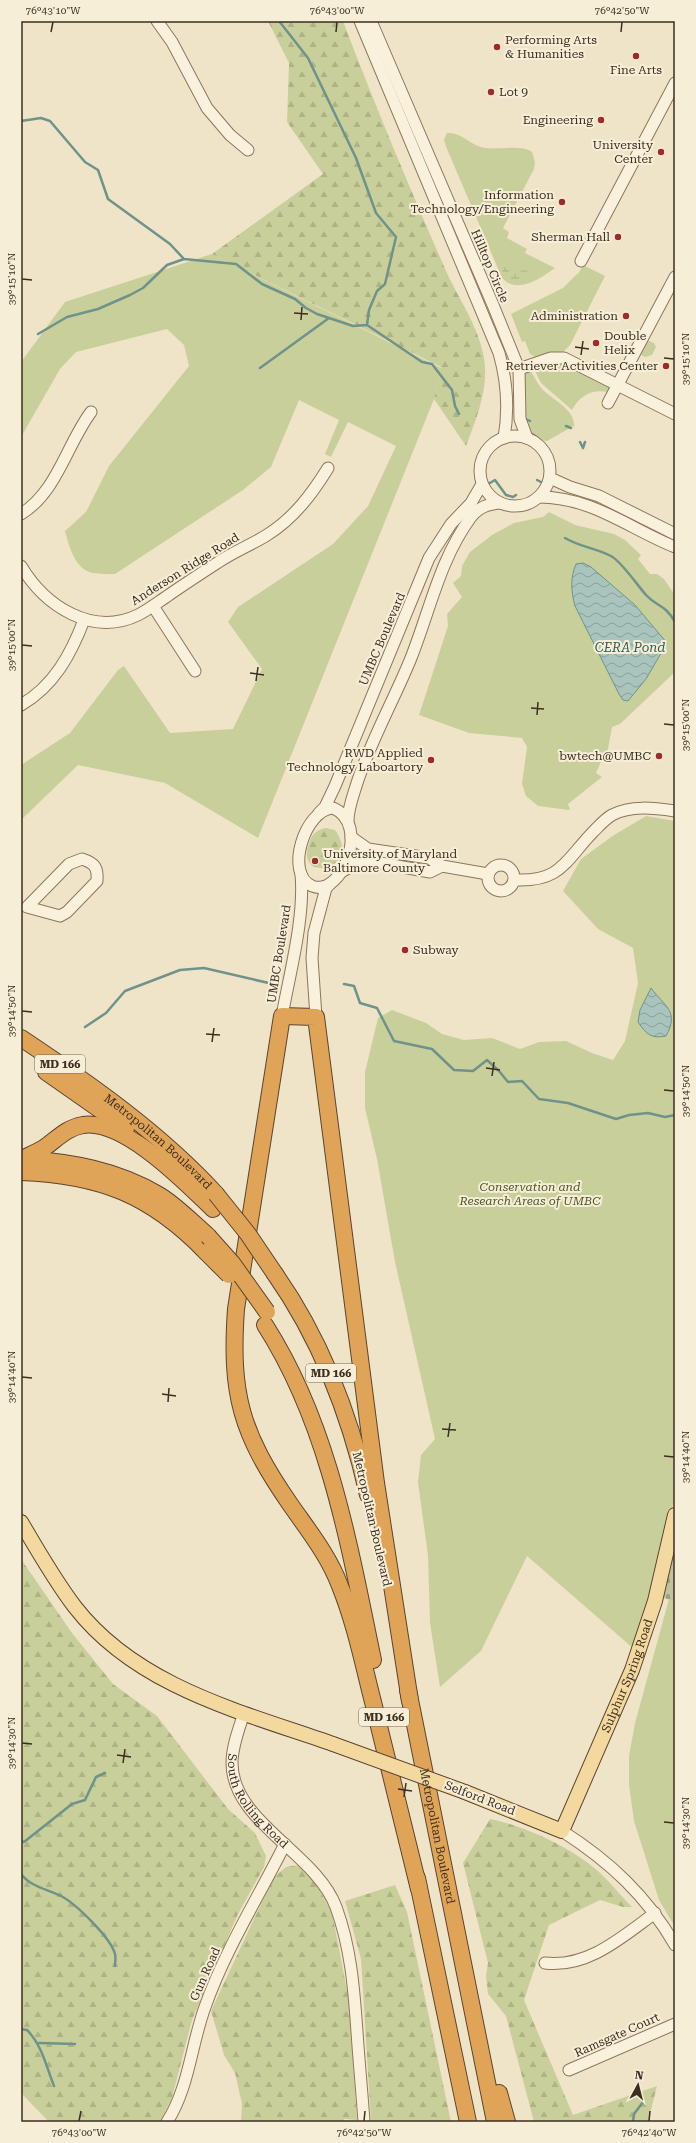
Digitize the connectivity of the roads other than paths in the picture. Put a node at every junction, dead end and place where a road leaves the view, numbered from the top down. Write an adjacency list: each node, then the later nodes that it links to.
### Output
1 (157, 21): 5 (street)
2 (360, 21): 13 (street, Hilltop Circle)
3 (371, 21): 8 (street, Hilltop Circle)
4 (675, 83): 6 (street)
5 (248, 150)
6 (581, 261)
7 (675, 277): 9 (street)
8 (519, 369): 9 (street); 14 (street, Hilltop Circle)
9 (619, 384): 10 (street); 12 (street)
10 (608, 403)
11 (91, 412): 20 (street)
12 (675, 414)
13 (504, 438): 14 (street); 17 (street)
14 (527, 438): 16 (street)
15 (328, 468): 24 (street, Anderson Ridge Road)
16 (550, 478): 18 (street); 21 (street)
17 (482, 484): 19 (street); 29 (street, UMBC Boulevard)
18 (539, 497): 19 (street); 22 (street)
19 (500, 503): 30 (street)
20 (21, 514)
21 (675, 534)
22 (675, 547)
23 (21, 566): 25 (street, Anderson Ridge Road)
24 (153, 606): 25 (street, Anderson Ridge Road); 26 (street)
25 (84, 620): 27 (street)
26 (195, 671)
27 (21, 705)
28 (675, 811): 36 (street)
29 (319, 813): 30 (street); 34 (street)
30 (348, 821): 31 (street)
31 (351, 837): 32 (street); 33 (street)
32 (442, 866): 33 (street); 35 (street)
33 (341, 872): 37 (street)
34 (301, 873): 37 (street); 39 (street, UMBC Boulevard)
35 (488, 874): 36 (street); 36 (street)
36 (515, 880)
37 (331, 883): 40 (street)
38 (24, 906): 38 (street)
39 (282, 1016): 40 (highway); 52 (highway)
40 (316, 1017): 48 (highway)
41 (21, 1038): 44 (highway, Metropolitan Boulevard / MD 166)
42 (46, 1072): 44 (highway)
43 (21, 1173): 45 (highway, MD 166, bridge)
44 (215, 1201): 45 (highway, bridge); 48 (highway, Metropolitan Boulevard / MD 166, bridge)
45 (266, 1318): 52 (highway, MD 166)
46 (675, 1515): 50 (main road, Sulphur Spring Road)
47 (21, 1522): 49 (main road)
48 (410, 1700): 53 (highway, Metropolitan Boulevard / MD 166)
49 (244, 1713): 50 (main road, Selford Road, bridge); 51 (street, South Rolling Road)
50 (562, 1831): 54 (street, Selford Road)
51 (285, 1844): 59 (street, Gun Road); 60 (street, South Rolling Road)
52 (420, 1889): 61 (highway, MD 166)
53 (451, 1910): 62 (highway, Metropolitan Boulevard / MD 166); 63 (highway)
54 (655, 1913): 55 (street, Selford Road); 56 (street)
55 (675, 1945)
56 (545, 1963)
57 (675, 2024): 58 (street, Ramsgate Court)
58 (568, 2070)
59 (167, 2122)
60 (364, 2122)
61 (468, 2122)
62 (495, 2122)
63 (507, 2122)

